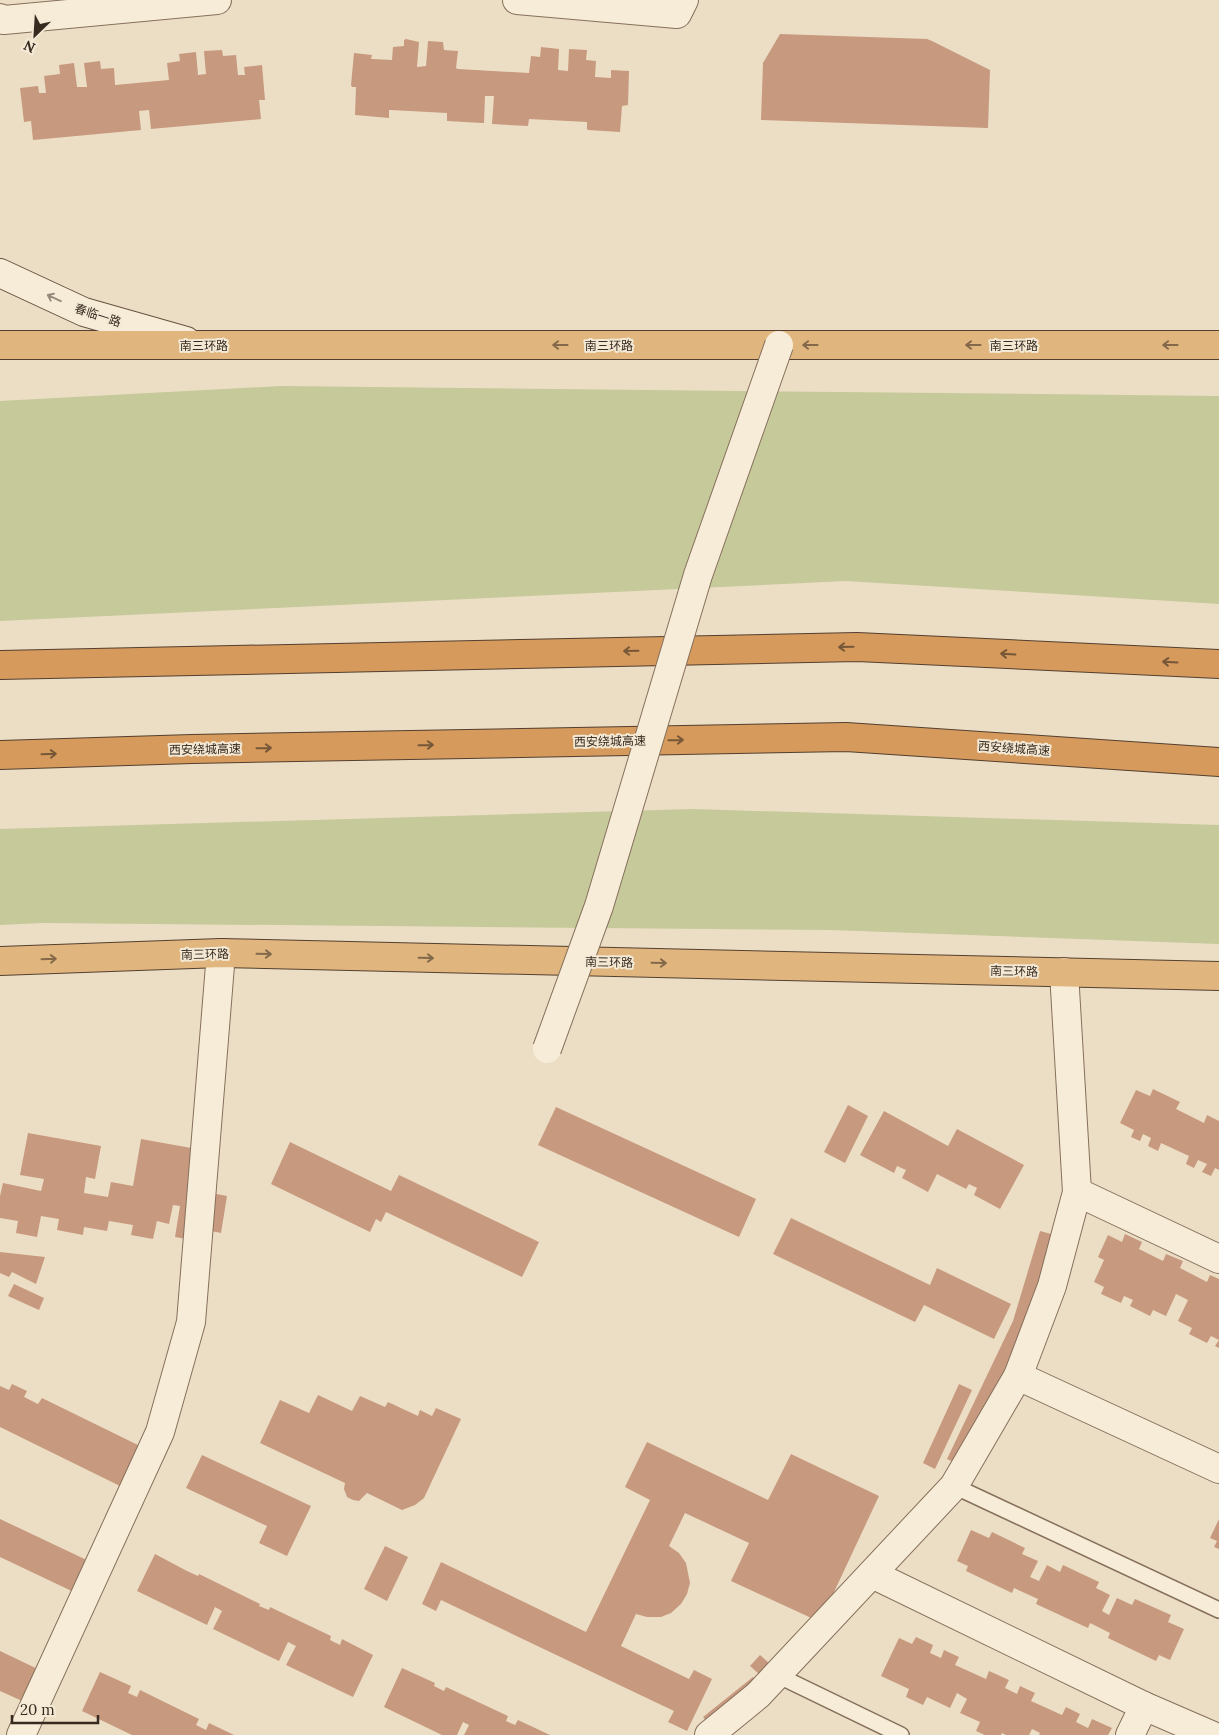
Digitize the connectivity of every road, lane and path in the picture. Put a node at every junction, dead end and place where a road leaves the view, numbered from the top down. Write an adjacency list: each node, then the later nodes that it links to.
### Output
1 (217, 0): 4 (street)
2 (517, 0): 3 (street)
3 (684, 0)
4 (6, 13)
5 (0, 273): 7 (street, 春临一路, one-way to 5)
6 (0, 345): 7 (highway, 南三环路)
7 (200, 345): 8 (highway, 南三环路, one-way to 7)
8 (778, 345): 9 (highway, 南三环路, one-way to 8); 18 (street, bridge)
9 (1219, 345)
10 (1219, 664): 11 (highway, one-way to 11)
11 (0, 665)
12 (0, 755): 13 (highway, 西安绕城高速, one-way to 13)
13 (1219, 762)
14 (221, 953): 15 (highway, 南三环路, one-way to 14); 16 (highway, 南三环路, one-way to 16); 28 (street)
15 (0, 961)
16 (1064, 972): 17 (highway, 南三环路); 19 (street)
17 (1219, 976)
18 (546, 1049)
19 (1076, 1192): 20 (street); 21 (street)
20 (1219, 1258)
21 (1018, 1376): 22 (street); 23 (street)
22 (1219, 1469)
23 (954, 1486): 24 (street); 25 (lane)
24 (872, 1574): 26 (street); 27 (street)
25 (1219, 1610)
26 (777, 1675): 29 (street); 30 (lane)
27 (1144, 1706): 31 (street); 32 (street)
28 (21, 1735)
29 (709, 1735)
30 (901, 1735)
31 (1130, 1735)
32 (1211, 1735)

